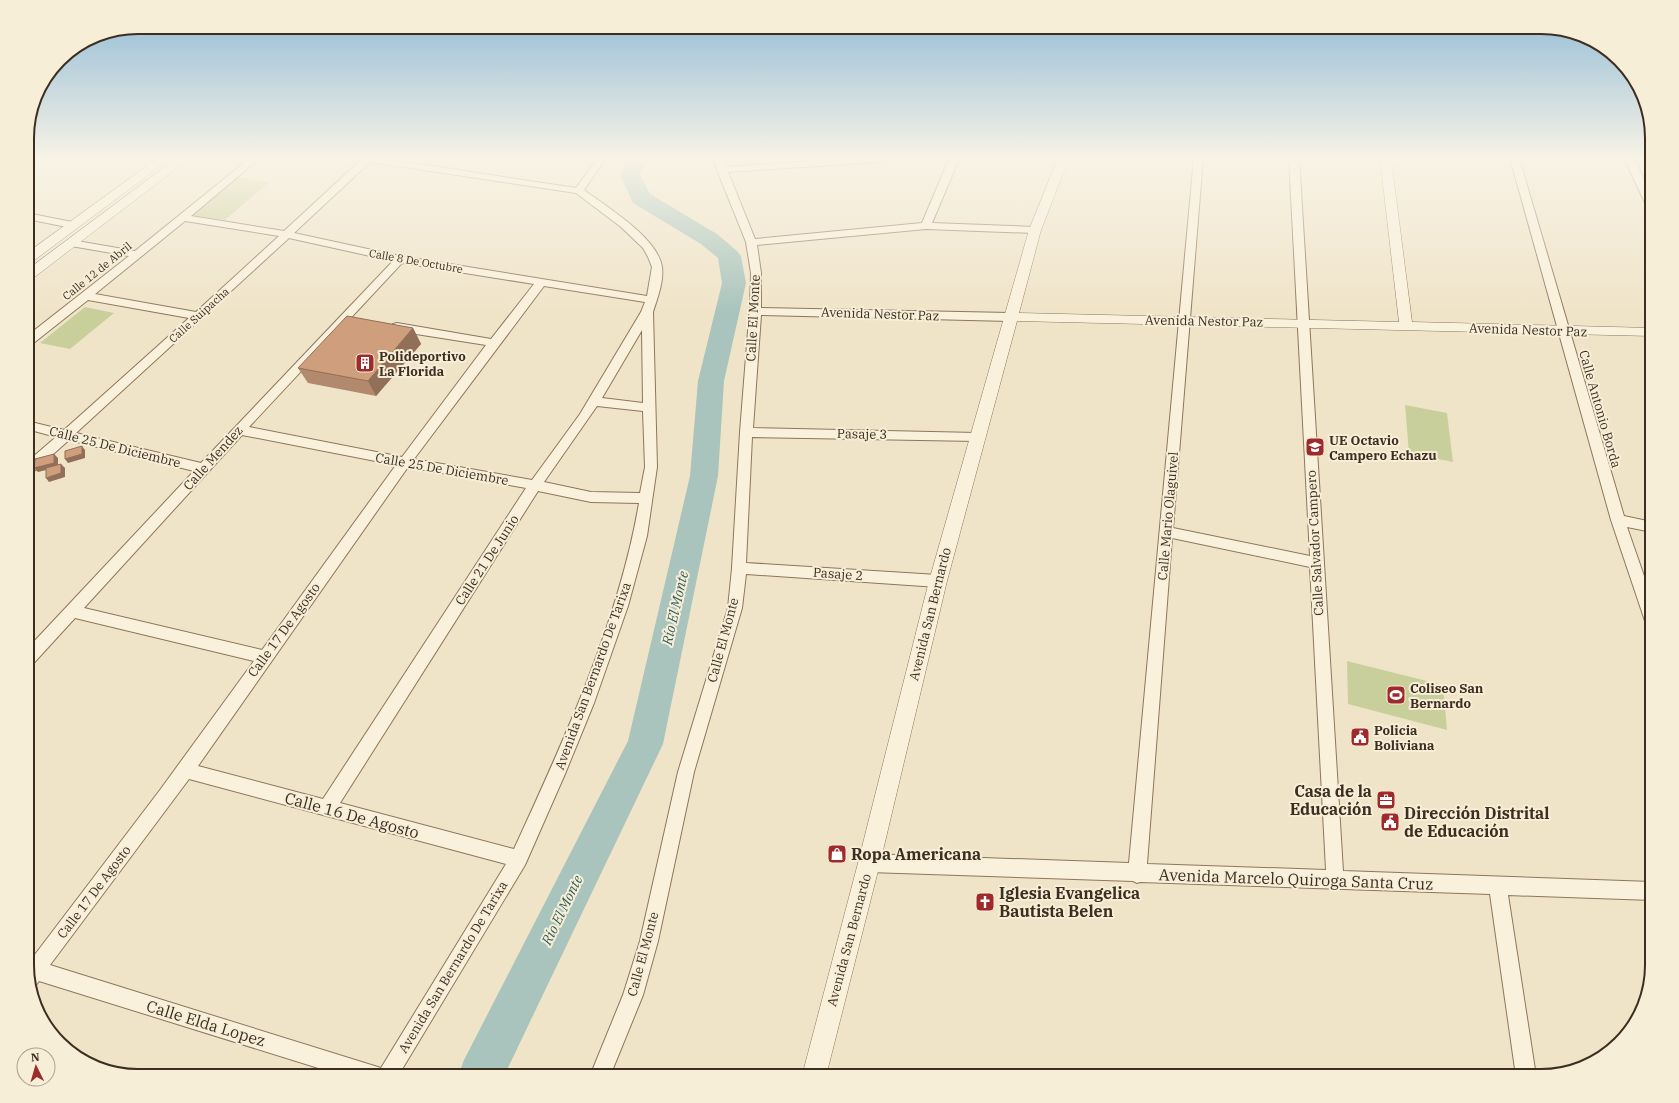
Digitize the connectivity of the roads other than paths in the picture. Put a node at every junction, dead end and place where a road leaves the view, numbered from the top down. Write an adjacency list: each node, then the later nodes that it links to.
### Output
1 (94, 209): 15 (street)
2 (116, 209): 20 (street)
3 (190, 209): 14 (street, Calle 12 de Abril)
4 (312, 209): 18 (street, Calle Suipacha)
5 (602, 209): 27 (street, Avenida San Bernardo De Tarixa)
6 (738, 209): 19 (street, Calle El Monte)
7 (933, 209): 16 (street)
8 (1043, 209): 17 (street, Avenida San Bernardo)
9 (1193, 209): 32 (street, Calle Mario Olaguivel)
10 (1297, 209): 34 (street, Calle Salvador Campero)
11 (1392, 209): 36 (street)
12 (1528, 209): 37 (street, Calle Antonio Borda)
13 (34, 217): 15 (street)
14 (181, 217): 18 (street, Calle 8 De Octubre); 22 (street, Calle 12 de Abril)
15 (72, 225): 21 (street)
16 (926, 226): 17 (street); 19 (street)
17 (1035, 230): 31 (street, Avenida San Bernardo)
18 (286, 234): 23 (street, Calle 8 De Octubre); 29 (street, Calle Suipacha)
19 (751, 242): 28 (street, Calle El Monte)
20 (71, 243): 22 (street); 24 (street)
21 (34, 254)
22 (136, 254): 26 (street, Calle 12 de Abril)
23 (400, 259): 25 (street, Calle 8 De Octubre); 30 (street, Calle Mendez)
24 (34, 271)
25 (541, 282): 27 (street, Calle 8 De Octubre); 40 (street, Calle 17 De Agosto)
26 (86, 296): 29 (street); 39 (street, Calle 12 de Abril)
27 (650, 306): 41 (street, Calle 21 De Junio); 42 (street, Avenida San Bernardo De Tarixa)
28 (756, 310): 31 (street, Avenida Nestor Paz); 45 (street, Calle El Monte)
29 (198, 316): 46 (street, Calle Suipacha)
30 (343, 318): 33 (street); 44 (street, Calle Mendez)
31 (1010, 318): 32 (street, Avenida Nestor Paz); 47 (street, Avenida San Bernardo)
32 (1183, 320): 34 (street, Avenida Nestor Paz); 55 (street, Calle Mario Olaguivel)
33 (359, 321)
34 (1303, 324): 36 (street, Avenida Nestor Paz); 56 (street, Calle Salvador Campero)
35 (382, 325): 40 (street)
36 (1406, 326): 37 (street, Avenida Nestor Paz)
37 (1563, 332): 38 (street, Avenida Nestor Paz); 53 (street, Calle Antonio Borda)
38 (1645, 332)
39 (34, 337)
40 (492, 343): 48 (street, Calle 17 De Agosto)
41 (593, 401): 42 (street); 51 (street, Calle 21 De Junio)
42 (650, 408): 52 (street, Avenida San Bernardo De Tarixa)
43 (34, 427): 46 (street, Calle 25 De Diciembre)
44 (239, 430): 48 (street, Calle 25 De Diciembre); 50 (street, Calle Mendez)
45 (746, 432): 47 (street, Pasaje 3); 57 (street, Calle El Monte)
46 (65, 434): 49 (street, Calle Suipacha); 50 (street, Calle 25 De Diciembre)
47 (977, 436): 58 (street, Avenida San Bernardo)
48 (406, 462): 51 (street, Calle 25 De Diciembre); 62 (street, Calle 17 De Agosto)
49 (34, 463)
50 (203, 468): 60 (street, Calle Mendez)
51 (535, 485): 52 (street, Calle 25 De Diciembre); 64 (street, Calle 21 De Junio)
52 (647, 498): 65 (street, Avenida San Bernardo De Tarixa)
53 (1618, 520): 54 (street); 59 (street, Calle Antonio Borda)
54 (1645, 526)
55 (1167, 532): 56 (street); 67 (street, Calle Mario Olaguivel)
56 (1316, 563): 68 (street, Calle Salvador Campero)
57 (739, 568): 58 (street, Pasaje 2); 75 (street, Calle El Monte)
58 (938, 581): 66 (street, Avenida San Bernardo)
59 (1645, 599)
60 (73, 610): 61 (street, Calle Mendez); 62 (street)
61 (34, 652)
62 (264, 657): 63 (street, Calle 17 De Agosto)
63 (185, 770): 64 (street, Calle 16 De Agosto); 71 (street, Calle 17 De Agosto)
64 (327, 808): 65 (street, Calle 16 De Agosto)
65 (519, 859): 74 (street, Avenida San Bernardo De Tarixa)
66 (869, 863): 67 (street, Avenida Marcelo Quiroga Santa Cruz); 76 (street, Avenida San Bernardo)
67 (1137, 874): 68 (street, Avenida Marcelo Quiroga Santa Cruz)
68 (1335, 880): 69 (street, Avenida Marcelo Quiroga Santa Cruz)
69 (1498, 886): 70 (street, Avenida Marcelo Quiroga Santa Cruz); 77 (street)
70 (1645, 891)
71 (34, 971)
72 (34, 975): 73 (street, Calle Elda Lopez)
73 (352, 1069)
74 (391, 1069)
75 (603, 1069)
76 (816, 1069)
77 (1525, 1069)

